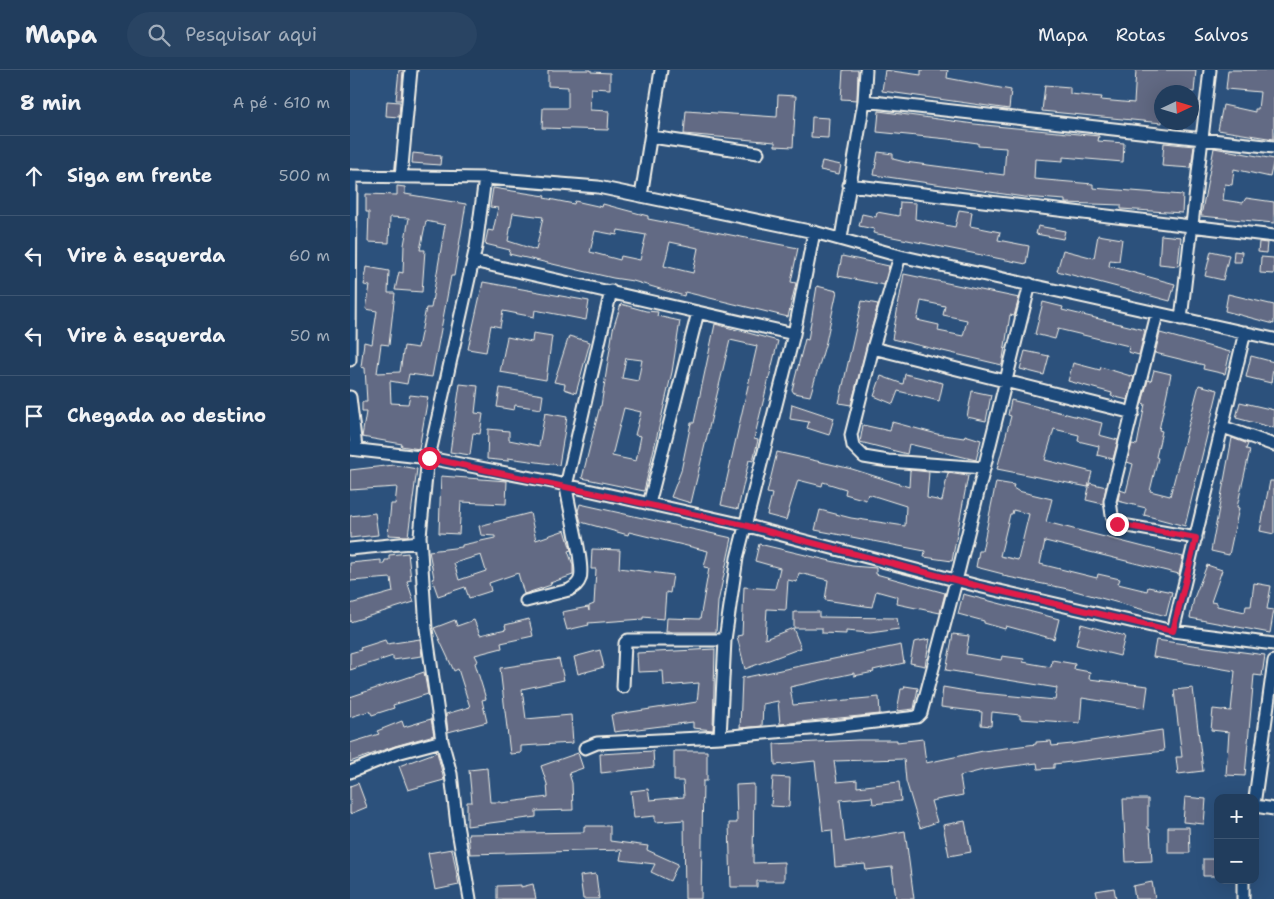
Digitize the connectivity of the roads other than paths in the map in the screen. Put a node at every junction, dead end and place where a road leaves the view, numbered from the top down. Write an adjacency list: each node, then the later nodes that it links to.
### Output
1 (411, 70): 11 (street)
2 (661, 70): 6 (street)
3 (866, 70): 5 (street)
4 (1210, 70): 7 (street)
5 (864, 101): 7 (street); 13 (street)
6 (652, 137): 9 (street); 14 (street)
7 (1201, 139): 8 (street); 15 (street)
8 (1274, 147)
9 (758, 153)
10 (350, 176): 11 (street); 30 (street)
11 (401, 177): 12 (street)
12 (485, 178): 14 (street); 20 (street)
13 (850, 186): 15 (street); 18 (street)
14 (641, 196): 16 (street)
15 (1191, 225): 17 (street); 25 (street)
16 (814, 232): 18 (street); 27 (street)
17 (1274, 236)
18 (841, 238): 19 (street)
19 (900, 256): 21 (street); 29 (street)
20 (473, 261): 22 (street); 37 (street)
21 (1030, 284): 24 (street); 31 (street)
22 (611, 292): 23 (street); 39 (street)
23 (698, 312): 27 (street); 40 (street)
24 (1157, 314): 25 (street); 33 (street)
25 (1181, 319): 26 (street)
26 (1245, 332): 28 (street); 34 (street)
27 (794, 334): 41 (street)
28 (1274, 339)
29 (873, 348): 31 (street); 38 (street)
30 (350, 360)
31 (1005, 382): 33 (street); 38 (street)
32 (350, 397): 36 (street)
33 (1133, 413): 42 (street)
34 (1223, 427): 35 (street); 42 (street)
35 (1274, 445)
36 (353, 449): 37 (street)
37 (429, 458): 39 (street); 43 (street)
38 (984, 468): 45 (street)
39 (566, 486): 40 (street); 46 (street)
40 (650, 504): 41 (street)
41 (744, 525): 45 (street); 48 (street)
42 (1196, 538): 47 (street)
43 (420, 542): 44 (street); 53 (street)
44 (350, 549)
45 (956, 581): 47 (street); 52 (street)
46 (526, 601)
47 (1173, 631): 49 (street)
48 (725, 640): 51 (street); 52 (street)
49 (1274, 644)
50 (1274, 661): 56 (street)
51 (623, 687)
52 (720, 737): 54 (street)
53 (442, 741): 55 (street); 60 (street)
54 (585, 748)
55 (350, 772)
56 (1256, 794)
57 (1259, 807): 58 (street)
58 (1274, 809)
59 (1243, 884): 61 (street)
60 (470, 899)
61 (1243, 899)

